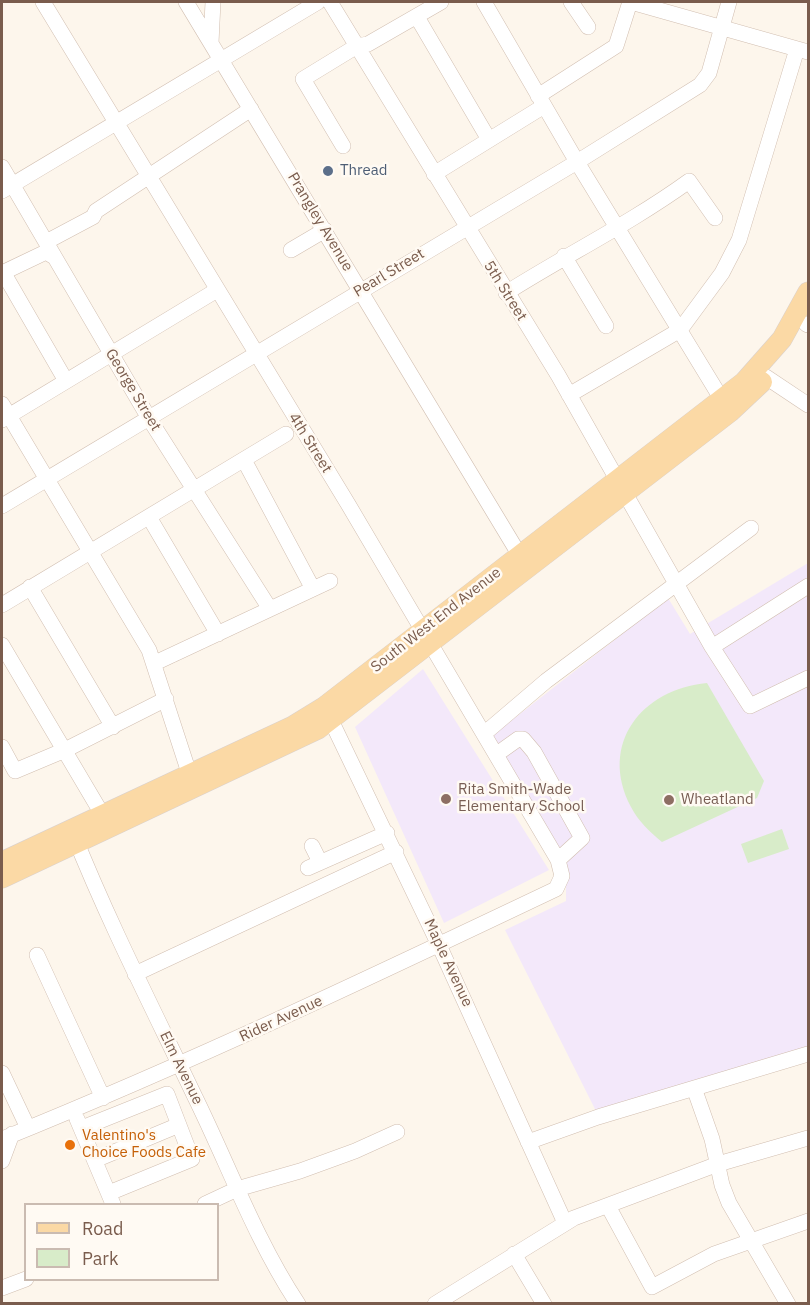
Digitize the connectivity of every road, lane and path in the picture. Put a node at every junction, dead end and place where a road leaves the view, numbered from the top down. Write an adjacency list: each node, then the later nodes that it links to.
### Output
1 (43, 2): 20 (street, 4th Street)
2 (186, 2): 14 (street, Prangley Avenue)
3 (213, 2): 14 (street)
4 (318, 2): 17 (street)
5 (330, 2): 15 (street, 5th Street)
6 (441, 2): 11 (street)
7 (484, 2): 18 (street)
8 (571, 2): 13 (street)
9 (630, 2): 12 (street); 18 (street)
10 (729, 2): 12 (street, Pearl Street)
11 (417, 17): 15 (street); 21 (street)
12 (722, 26): 16 (street); 23 (street, Pearl Street)
13 (588, 27)
14 (211, 45): 17 (street, Prangley Avenue)
15 (357, 46): 22 (street); 25 (street, 5th Street)
16 (803, 51): 43 (street)
17 (220, 61): 19 (street, Prangley Avenue); 20 (street)
18 (541, 101): 21 (street); 23 (street)
19 (251, 109): 26 (street); 31 (street, Prangley Avenue)
20 (116, 122): 26 (street, 4th Street); 27 (street)
21 (488, 138): 25 (street)
22 (343, 146)
23 (577, 162): 29 (street); 30 (street, Pearl Street)
24 (2, 167): 27 (street, George Street)
25 (434, 174): 30 (street, 5th Street)
26 (150, 177): 32 (street); 37 (street, 4th Street)
27 (7, 188): 32 (street, George Street)
28 (715, 218): 29 (street)
29 (617, 226): 34 (street); 43 (street)
30 (465, 227): 38 (street, Pearl Street); 40 (street, 5th Street)
31 (325, 230): 33 (street); 38 (street, Prangley Avenue)
32 (46, 242): 35 (street, George Street)
33 (291, 250)
34 (564, 256): 40 (street); 42 (street)
35 (54, 257): 36 (street); 45 (street, George Street)
36 (2, 272): 47 (street)
37 (217, 290): 44 (street, 4th Street); 45 (street)
38 (361, 290): 44 (street, Pearl Street); 62 (street, Prangley Avenue)
39 (808, 292): 49 (main road, South West End Avenue)
40 (506, 293): 48 (street, 5th Street)
41 (808, 323): 46 (main road, South West End Avenue)
42 (606, 326)
43 (680, 330): 48 (street); 49 (street)
44 (255, 353): 52 (street, Pearl Street); 71 (street, 4th Street)
45 (110, 354): 47 (street); 52 (street, George Street)
46 (766, 377): 49 (main road, South West End Avenue); 50 (street)
47 (66, 381): 51 (street)
48 (569, 395): 56 (street, 5th Street)
49 (726, 405): 56 (main road, South West End Avenue)
50 (808, 405)
51 (4, 413): 55 (street)
52 (150, 420): 55 (street, Pearl Street); 57 (street, George Street)
53 (286, 434): 54 (street)
54 (244, 460): 57 (street); 67 (street)
55 (46, 479): 58 (street, Pearl Street); 61 (street)
56 (621, 485): 62 (main road, South West End Avenue); 64 (street, 5th Street)
57 (196, 489): 59 (street); 69 (street, George Street)
58 (2, 507)
59 (149, 517): 61 (street); 70 (street)
60 (751, 528): 64 (street)
61 (90, 552): 66 (street); 74 (street)
62 (524, 561): 71 (main road, South West End Avenue)
63 (330, 581): 67 (street)
64 (676, 583): 73 (street, 5th Street); 79 (street)
65 (808, 586): 73 (street)
66 (30, 587): 68 (street); 78 (street)
67 (313, 589): 69 (street)
68 (2, 605)
69 (270, 609): 70 (street)
70 (218, 634): 74 (street)
71 (426, 637): 77 (main road, South West End Avenue); 79 (street, 4th Street)
72 (2, 645): 81 (street)
73 (712, 647): 75 (street, 5th Street)
74 (155, 663): 76 (street)
75 (808, 678)
76 (166, 699): 78 (street); 83 (street)
77 (328, 713): 83 (main road, South West End Avenue); 85 (street, Maple Avenue)
78 (112, 727): 81 (street)
79 (485, 733): 82 (street, 4th Street)
80 (2, 747): 81 (street)
81 (65, 750): 84 (street)
82 (497, 754): 89 (street, 4th Street); 89 (street)
83 (192, 781): 84 (main road, South West End Avenue); 86 (main road, South West End Avenue)
84 (102, 814): 86 (main road, South West End Avenue)
85 (387, 833): 87 (street); 88 (street, Maple Avenue)
86 (74, 836): 90 (main road, South West End Avenue); 91 (main road, South West End Avenue); 94 (street, Elm Avenue)
87 (312, 846)
88 (396, 852): 92 (street, Maple Avenue); 94 (street)
89 (558, 860): 92 (street, Rider Avenue)
90 (2, 862)
91 (2, 878)
92 (439, 945): 96 (street, Rider Avenue); 107 (street, Maple Avenue)
93 (37, 955): 99 (street)
94 (135, 974): 96 (street, Elm Avenue)
95 (808, 1054): 98 (street)
96 (179, 1065): 99 (street, Rider Avenue); 111 (street, Elm Avenue)
97 (2, 1074): 102 (street)
98 (694, 1088): 107 (street); 110 (street)
99 (103, 1098): 100 (street, Rider Avenue)
100 (74, 1110): 102 (street, Rider Avenue); 103 (street)
101 (179, 1125): 103 (street); 108 (street); 112 (street)
102 (28, 1128): 105 (street, Rider Avenue)
103 (81, 1128): 108 (street)
104 (397, 1132): 111 (street)
105 (7, 1136): 109 (street)
106 (808, 1138): 110 (street)
107 (528, 1142): 116 (street, Maple Avenue)
108 (95, 1160): 112 (street)
109 (2, 1161)
110 (718, 1164): 114 (street); 117 (street)
111 (237, 1189): 113 (street); 121 (street, Elm Avenue)
112 (111, 1199)
113 (207, 1203)
114 (608, 1206): 116 (street); 117 (street)
115 (808, 1221): 117 (street)
116 (565, 1223): 118 (street)
117 (753, 1241): 124 (street)
118 (514, 1254): 122 (street); 123 (street)
119 (24, 1280): 120 (street)
120 (2, 1288)
121 (298, 1304)
122 (435, 1304)
123 (544, 1304)
124 (788, 1304)

